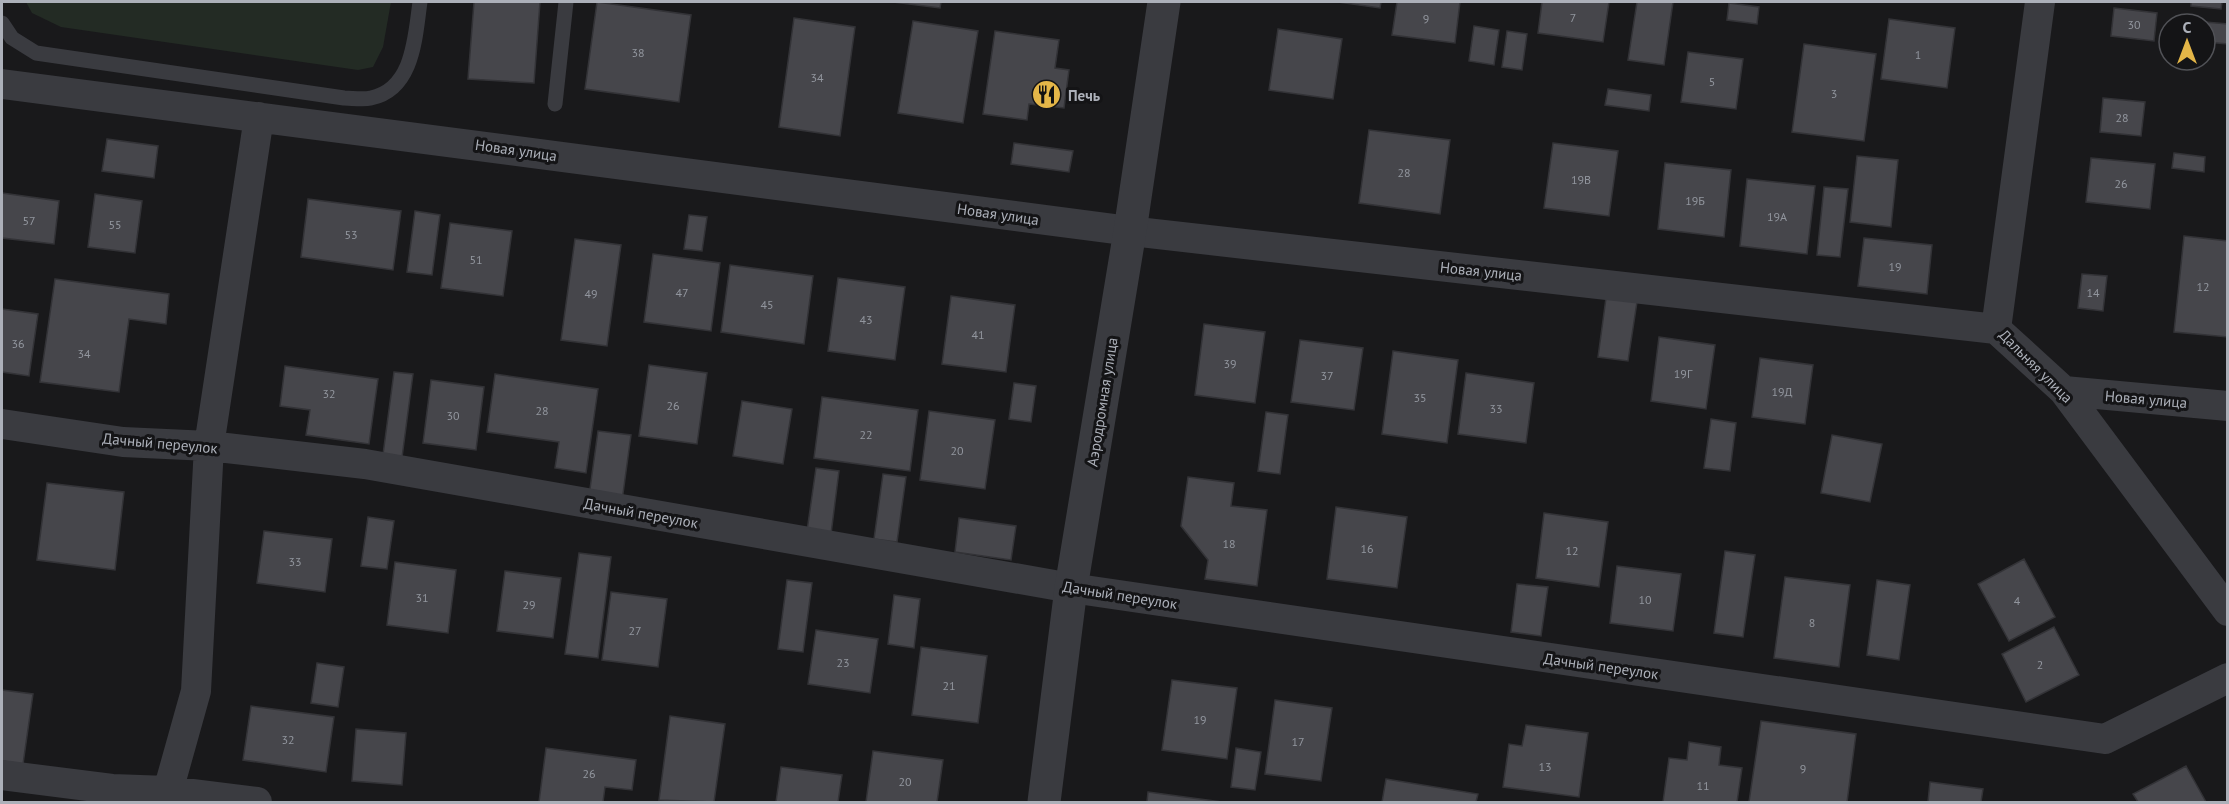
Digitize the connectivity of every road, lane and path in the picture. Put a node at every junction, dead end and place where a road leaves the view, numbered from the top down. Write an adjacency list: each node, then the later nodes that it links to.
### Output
1 (420, 2): 5 (lane)
2 (566, 2): 7 (lane)
3 (1164, 2): 9 (street, Аэродромная улица)
4 (2040, 2): 10 (street, Дальняя улица)
5 (2, 23)
6 (2, 84): 8 (street, Новая улица)
7 (555, 104)
8 (259, 117): 9 (street, Новая улица); 14 (street)
9 (1130, 231): 10 (street, Новая улица); 15 (street, Аэродромная улица)
10 (1996, 329): 11 (street, Дальняя улица)
11 (2064, 391): 12 (street, Новая улица); 16 (street, Дальняя улица)
12 (2228, 406)
13 (2, 423): 14 (street, Дачный переулок)
14 (209, 446): 15 (street, Дачный переулок); 19 (street)
15 (1071, 588): 17 (street, Дачный переулок); 21 (street, Аэродромная улица)
16 (2228, 611)
17 (2228, 678)
18 (2, 775): 19 (street)
19 (168, 791): 20 (street)
20 (257, 802)
21 (1044, 802)

